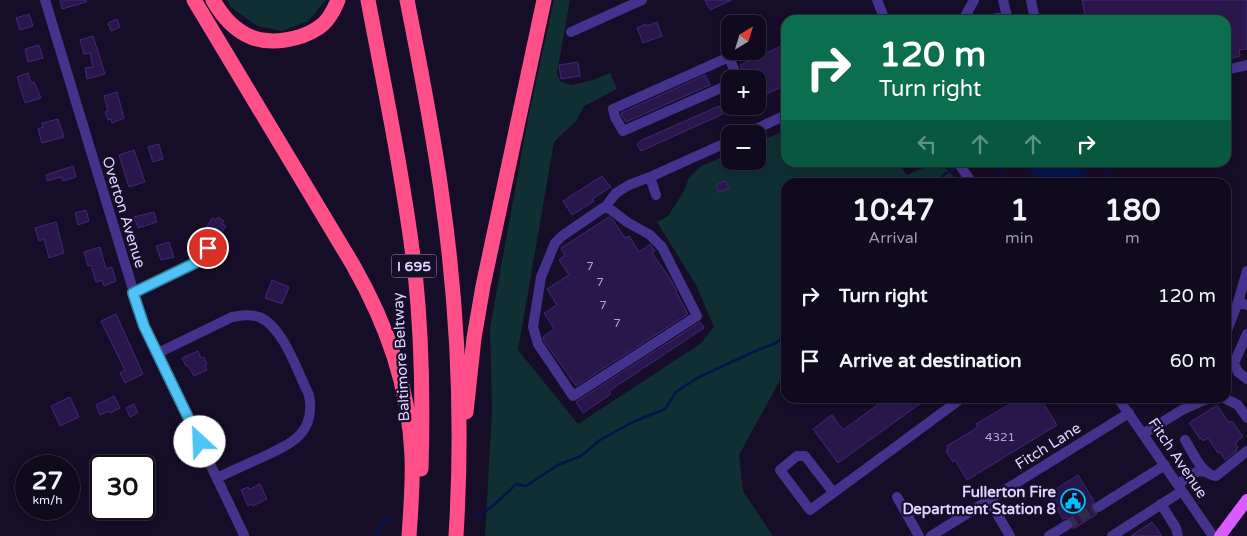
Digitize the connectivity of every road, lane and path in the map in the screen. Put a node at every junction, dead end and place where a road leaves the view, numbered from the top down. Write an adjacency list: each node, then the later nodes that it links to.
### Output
1 (45, 0): 32 (street, Overton Avenue)
2 (194, 0): 62 (highway)
3 (213, 0): 4 (highway)
4 (338, 0)
5 (368, 0): 63 (highway, Baltimore Beltway / I 695)
6 (407, 0): 47 (highway, I 695)
7 (544, 0): 47 (highway)
8 (642, 0): 17 (street)
9 (877, 0): 13 (street)
10 (974, 0): 14 (street)
11 (1003, 0): 15 (street)
12 (1031, 0): 16 (street)
13 (883, 15)
14 (966, 15)
15 (1007, 15)
16 (1034, 15)
17 (571, 32)
18 (1247, 65): 19 (street)
19 (1231, 69)
20 (734, 70): 21 (street)
21 (721, 88)
22 (781, 117): 23 (street)
23 (764, 125)
24 (721, 144): 26 (street)
25 (961, 167): 27 (street)
26 (650, 177): 28 (street); 29 (street)
27 (968, 178)
28 (656, 196)
29 (606, 206): 29 (street)
30 (208, 248): 32 (street)
31 (1247, 271): 33 (street)
32 (133, 293): 36 (street, Overton Avenue)
33 (1243, 304): 34 (street)
34 (1231, 324)
35 (1247, 334): 37 (street)
36 (158, 353): 50 (street, Overton Avenue); 50 (street)
37 (1247, 379)
38 (1231, 402): 43 (street)
39 (955, 403): 52 (street)
40 (1122, 403): 42 (street, Fitch Avenue)
41 (1198, 403): 44 (street)
42 (1129, 413): 44 (street, Fitch Avenue); 54 (street, Fitch Lane)
43 (1247, 418)
44 (1143, 434): 48 (street, Fitch Avenue)
45 (1185, 440): 49 (street)
46 (1247, 451): 49 (street)
47 (459, 460): 64 (highway, I 695)
48 (1165, 465): 51 (street, Fitch Avenue); 57 (street)
49 (1206, 472): 51 (street)
50 (217, 478): 61 (street, Overton Avenue)
51 (1180, 488): 56 (street); 70 (street, Fitch Avenue)
52 (833, 492): 52 (street)
53 (897, 497): 65 (street)
54 (989, 500): 59 (street, Fitch Lane); 60 (street)
55 (1247, 500): 71 (main road)
56 (1161, 504): 68 (street); 69 (street)
57 (1098, 507)
58 (1067, 525): 67 (street)
59 (948, 532): 66 (street, Fitch Lane)
60 (1008, 533)
61 (244, 535)
62 (409, 536)
63 (419, 536)
64 (456, 536)
65 (919, 536)
66 (931, 536)
67 (1049, 536)
68 (1112, 536)
69 (1178, 536)
70 (1213, 536)
71 (1220, 536)

